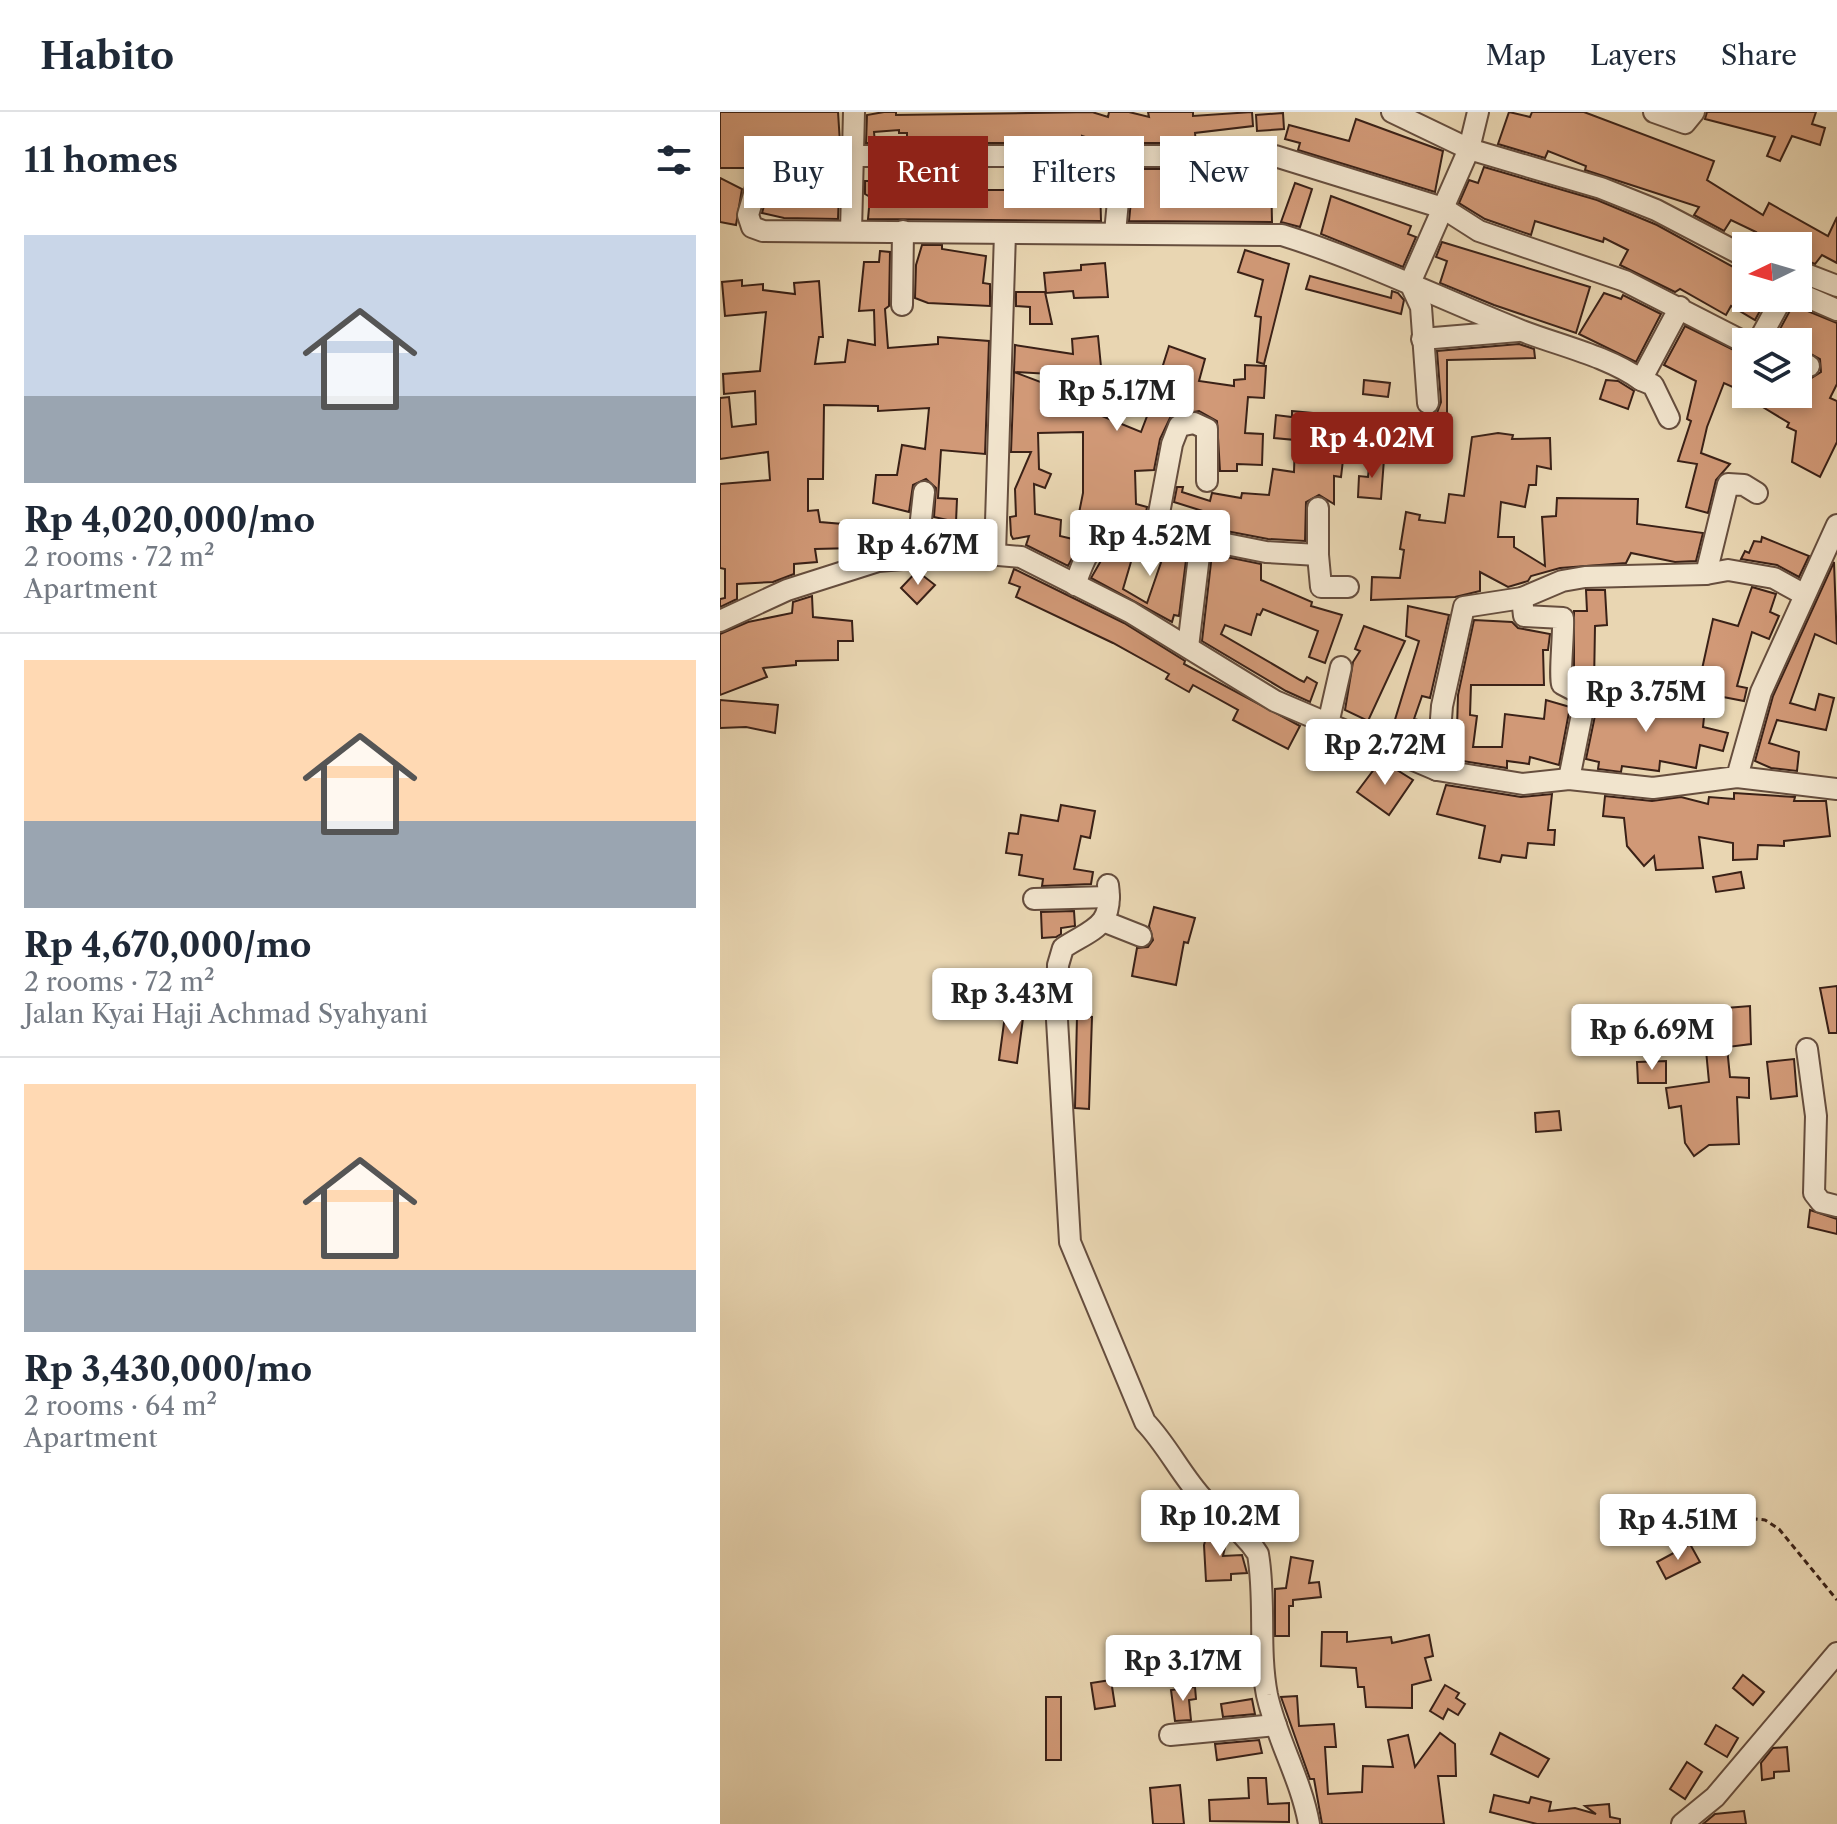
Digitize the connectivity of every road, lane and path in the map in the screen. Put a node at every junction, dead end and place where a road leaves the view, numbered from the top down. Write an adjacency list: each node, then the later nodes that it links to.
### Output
1 (854, 112): 7 (street)
2 (1392, 112): 6 (street)
3 (1478, 112): 6 (street)
4 (1654, 112): 5 (street)
5 (1694, 112)
6 (1469, 149): 11 (street); 16 (street)
7 (854, 158): 8 (street); 12 (street); 12 (street)
8 (1004, 158)
9 (1144, 158): 11 (street)
10 (1117, 208): 15 (street)
11 (1443, 208): 18 (street); 22 (street)
12 (851, 231): 13 (street)
13 (903, 231): 14 (street); 21 (street)
14 (1005, 233): 15 (street); 35 (street)
15 (1115, 233): 18 (street)
16 (1732, 250)
17 (1812, 276): 19 (street)
18 (1410, 283): 24 (street); 26 (street)
19 (1837, 286)
20 (1812, 299): 23 (street)
21 (902, 305)
22 (1680, 307): 25 (street); 27 (street)
23 (1837, 310)
24 (1520, 330): 26 (street); 27 (street)
25 (1732, 335)
26 (1422, 339): 28 (street)
27 (1641, 380): 29 (street)
28 (1428, 403)
29 (1669, 418)
30 (1207, 481): 39 (street)
31 (924, 492): 37 (street)
32 (1757, 493): 38 (street)
33 (1318, 508): 36 (street)
34 (1837, 525): 41 (street)
35 (995, 554): 37 (street); 39 (street)
36 (1318, 555): 40 (street); 44 (street)
37 (917, 556): 43 (street)
38 (1706, 574): 41 (street); 42 (street)
39 (1075, 585): 44 (street)
40 (1348, 587)
41 (1803, 594): 48 (street)
42 (1522, 598): 47 (street); 49 (street)
43 (720, 621)
44 (1188, 647): 46 (street)
45 (1341, 667): 46 (street)
46 (1328, 724): 47 (street)
47 (1437, 770): 49 (street)
48 (1737, 777): 49 (street); 50 (street)
49 (1569, 779)
50 (1837, 789)
51 (1034, 899): 52 (street)
52 (1103, 921): 53 (street); 59 (street)
53 (1141, 936)
54 (1807, 1049): 55 (street)
55 (1837, 1206)
56 (1725, 1534): 57 (path)
57 (1837, 1600)
58 (1837, 1653): 62 (street)
59 (1276, 1725): 60 (street); 61 (street)
60 (1170, 1735)
61 (1309, 1824)
62 (1682, 1824)

